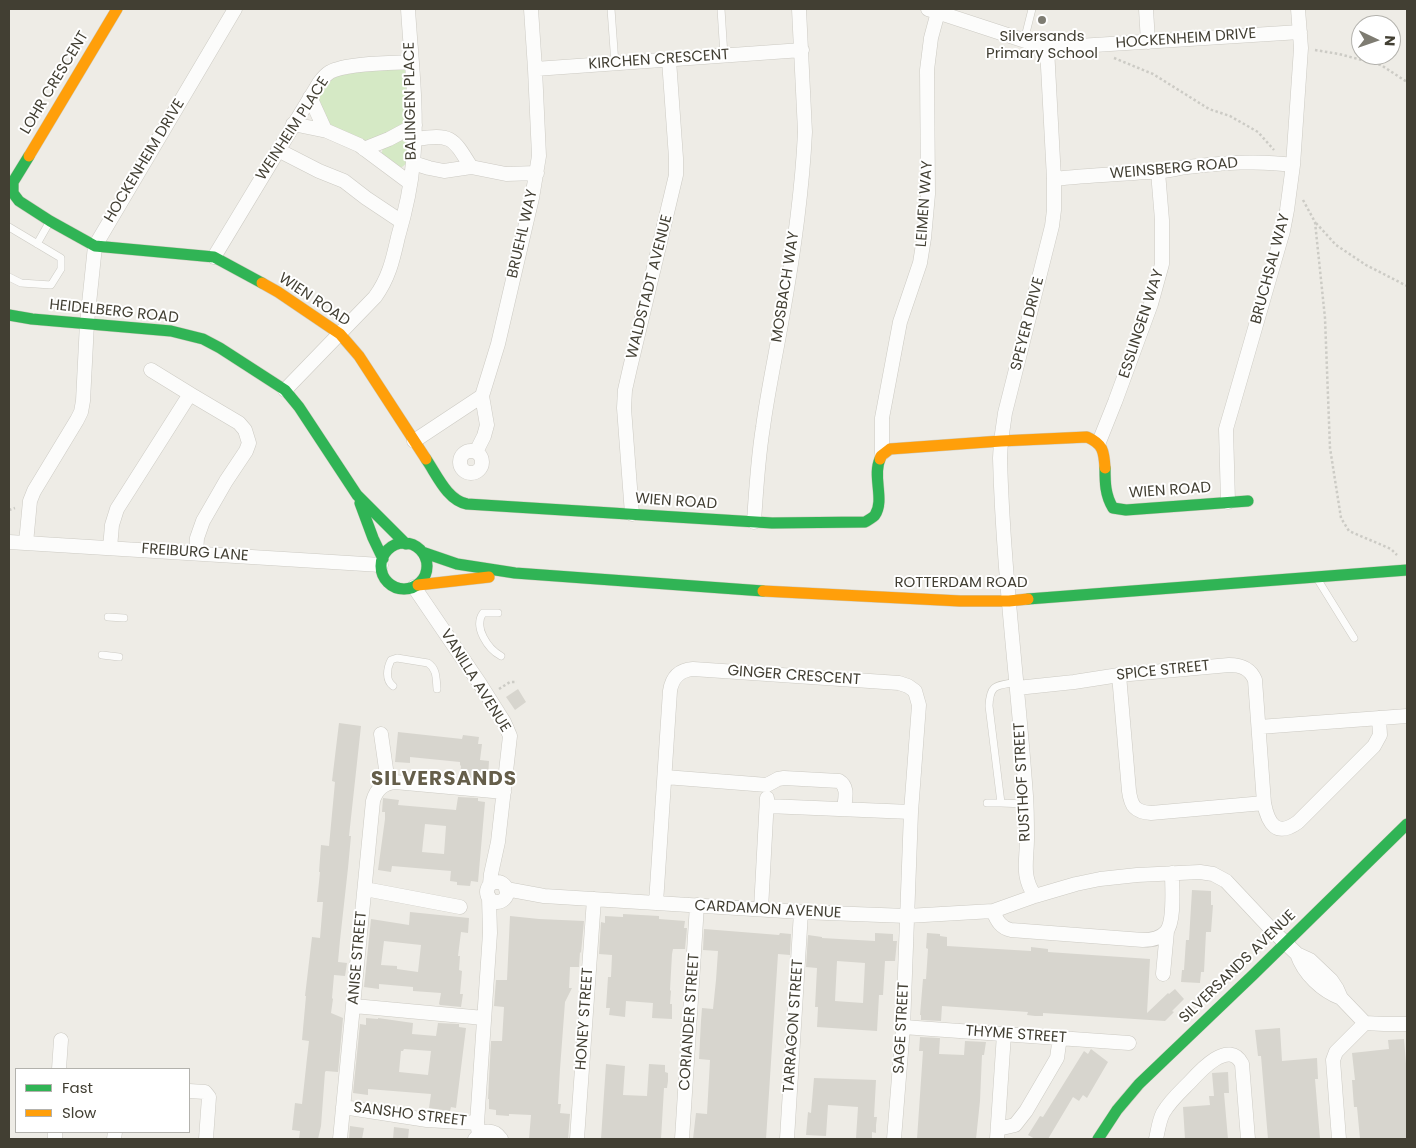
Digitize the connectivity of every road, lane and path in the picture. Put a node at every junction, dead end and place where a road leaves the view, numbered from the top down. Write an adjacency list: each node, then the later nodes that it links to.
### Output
1 (117, 9): 39 (street, LOHR CRESCENT)
2 (235, 9): 44 (street, HOCKENHEIM DRIVE)
3 (408, 9): 21 (street, BALINGEN PLACE)
4 (531, 9): 23 (street)
5 (611, 9): 22 (lane)
6 (721, 9): 19 (lane)
7 (799, 9): 18 (street)
8 (1032, 9): 13 (lane)
9 (1146, 9): 14 (street)
10 (1298, 9): 12 (street, BRUCHSAL WAY)
11 (933, 10): 13 (street, HOCKENHEIM DRIVE); 59 (street, LEIMEN WAY)
12 (1300, 32): 14 (street, HOCKENHEIM DRIVE); 17 (street, BRUCHSAL WAY)
13 (1024, 41): 16 (street, HOCKENHEIM DRIVE)
14 (1148, 42): 15 (street, HOCKENHEIM DRIVE)
15 (1097, 45): 16 (street, HOCKENHEIM DRIVE); 31 (path)
16 (1047, 48): 37 (street, SPEYER DRIVE)
17 (1301, 48): 24 (path); 35 (street, BRUCHSAL WAY)
18 (802, 50): 19 (street, KIRCHEN CRESCENT); 64 (street, MOSBACH WAY)
19 (724, 56): 20 (street, KIRCHEN CRESCENT)
20 (668, 60): 22 (street, KIRCHEN CRESCENT); 63 (street, WALDSTADT AVENUE)
21 (412, 62): 25 (street, WEINHEIM PLACE); 28 (street, BALINGEN PLACE)
22 (615, 64): 23 (street, KIRCHEN CRESCENT)
23 (536, 69): 36 (street, BRUEHL WAY)
24 (1407, 82)
25 (310, 97): 26 (street, WEINHEIM PLACE); 27 (street)
26 (294, 124): 27 (street); 30 (street, WEINHEIM PLACE)
27 (325, 130): 29 (street)
28 (415, 132): 29 (street); 32 (street, BALINGEN PLACE); 33 (street)
29 (364, 148): 38 (street)
30 (278, 150): 40 (street); 45 (street, WEINHEIM PLACE)
31 (1275, 162): 34 (street, WEINSBERG ROAD); 35 (street, WEINSBERG ROAD)
32 (413, 163): 33 (street); 38 (street, BALINGEN PLACE)
33 (471, 167): 36 (street)
34 (1158, 172): 37 (street, WEINSBERG ROAD); 57 (street, ESSLINGEN WAY)
35 (1292, 172): 41 (path); 62 (street, BRUCHSAL WAY)
36 (536, 173): 54 (street, BRUEHL WAY)
37 (1054, 178): 56 (street, SPEYER DRIVE)
38 (410, 183): 40 (street, BALINGEN PLACE)
39 (50, 221): 43 (lane); 44 (street, LOHR CRESCENT)
40 (402, 222): 50 (street, BALINGEN PLACE)
41 (1315, 222): 47 (path); 71 (path)
42 (9, 227): 43 (lane)
43 (37, 244): 46 (lane)
44 (95, 246): 45 (street, WIEN ROAD); 49 (street, HOCKENHEIM DRIVE)
45 (214, 257): 50 (street, WIEN ROAD)
46 (9, 277)
47 (1407, 286)
48 (9, 316): 49 (street, HEIDELBERG ROAD)
49 (87, 324): 52 (street, HEIDELBERG ROAD); 66 (street, HOCKENHEIM DRIVE)
50 (340, 334): 52 (street, BALINGEN PLACE); 55 (street, WIEN ROAD)
51 (151, 370): 53 (street)
52 (285, 390): 60 (street, HEIDELBERG ROAD)
53 (190, 394): 68 (street); 70 (street)
54 (482, 396): 55 (street); 58 (street, BRUEHL WAY)
55 (414, 441): 63 (street, WIEN ROAD)
56 (1000, 441): 57 (street); 59 (street); 77 (street, SPEYER DRIVE)
57 (1099, 442): 62 (street, WIEN ROAD)
58 (476, 452)
59 (882, 453): 64 (street, WIEN ROAD)
60 (357, 495): 67 (street, HEIDELBERG ROAD); 72 (street, HEIDELBERG ROAD)
61 (1248, 501): 62 (street, WIEN ROAD)
62 (1228, 502)
63 (632, 514): 64 (street, WIEN ROAD)
64 (754, 522)
65 (9, 542): 66 (street, FREIBURG LANE)
66 (26, 543): 68 (street, FREIBURG LANE)
67 (406, 544): 69 (street); 72 (street)
68 (110, 548): 70 (street, FREIBURG LANE)
69 (422, 552): 74 (street, ROTTERDAM ROAD); 76 (street)
70 (196, 554): 72 (street, FREIBURG LANE)
71 (1401, 559)
72 (382, 562): 76 (street)
73 (1407, 570): 75 (street, ROTTERDAM ROAD)
74 (515, 574): 76 (street, ROTTERDAM ROAD); 77 (street, ROTTERDAM ROAD)
75 (1317, 577): 77 (street, ROTTERDAM ROAD); 81 (lane)
76 (416, 586): 99 (street, VANILLA AVENUE)
77 (1009, 600): 85 (street, SPEYER DRIVE)
78 (498, 613): 83 (lane)
79 (108, 617): 80 (lane)
80 (124, 618)
81 (1354, 638)
82 (102, 655): 84 (lane)
83 (502, 656)
84 (119, 657)
85 (1015, 665): 88 (street, RUSTHOF STREET)
86 (1119, 675): 88 (street, SPICE STREET); 94 (street, SPICE STREET); 102 (street)
87 (517, 682): 91 (path)
88 (1017, 685): 100 (lane); 103 (street, RUSTHOF STREET)
89 (393, 686): 90 (lane)
90 (437, 689)
91 (498, 690)
92 (1407, 716): 93 (street)
93 (1379, 718): 94 (street); 102 (street, SPICE STREET)
94 (1259, 727): 102 (street, SPICE STREET)
95 (381, 734): 97 (street)
96 (664, 777): 98 (street); 106 (street, GINGER CRESCENT); 113 (street, GINGER CRESCENT)
97 (388, 783): 99 (street); 109 (street, ANISE STREET)
98 (767, 785): 104 (street); 105 (street)
99 (504, 792): 110 (street, VANILLA AVENUE)
100 (1000, 800): 101 (lane); 103 (lane)
101 (987, 803)
102 (1264, 803)
103 (1026, 804): 111 (street, RUSTHOF STREET)
104 (767, 806): 105 (street); 116 (street)
105 (844, 809): 106 (street)
106 (911, 812): 119 (street, GINGER CRESCENT)
107 (1407, 824): 121 (street, SILVERSANDS AVENUE)
108 (1172, 873): 111 (street, CARDAMON AVENUE); 120 (street); 121 (street, CARDAMON AVENUE)
109 (365, 889): 115 (street); 123 (street, ANISE STREET)
110 (498, 893): 112 (street, CARDAMON AVENUE); 124 (street, VANILLA AVENUE)
111 (1035, 896): 118 (street, CARDAMON AVENUE)
112 (594, 899): 113 (street, CARDAMON AVENUE); 140 (street, HONEY STREET)
113 (656, 903): 114 (street, CARDAMON AVENUE)
114 (697, 905): 116 (street, CARDAMON AVENUE); 141 (street, CORIANDER STREET)
115 (460, 908)
116 (761, 909): 117 (street, CARDAMON AVENUE)
117 (801, 912): 119 (street, CARDAMON AVENUE); 142 (street, TARRAGON STREET)
118 (993, 912): 119 (street, CARDAMON AVENUE); 120 (street)
119 (907, 916): 127 (street, SAGE STREET)
120 (1166, 931): 122 (street)
121 (1285, 942): 125 (street, CARDAMON AVENUE); 144 (street, SILVERSANDS AVENUE)
122 (1163, 974)
123 (354, 1006): 124 (street); 134 (street, ANISE STREET)
124 (484, 1018): 135 (street, VANILLA AVENUE)
125 (1365, 1023): 126 (street); 147 (street)
126 (1407, 1024)
127 (903, 1027): 128 (street, THYME STREET); 143 (street, SAGE STREET)
128 (1004, 1034): 129 (street, THYME STREET); 136 (street)
129 (1060, 1037): 131 (street, THYME STREET); 136 (street)
130 (61, 1040): 132 (street)
131 (1129, 1043)
132 (59, 1068)
133 (190, 1091): 137 (street)
134 (344, 1107): 135 (street, SANSHO STREET); 138 (street, ANISE STREET)
135 (477, 1132): 139 (street, SANSHO STREET)
136 (998, 1134)
137 (206, 1139)
138 (340, 1139)
139 (501, 1139)
140 (577, 1139)
141 (682, 1139)
142 (786, 1139)
143 (894, 1139)
144 (1098, 1139)
145 (1156, 1139): 146 (street)
146 (1248, 1139)
147 (1339, 1139)

